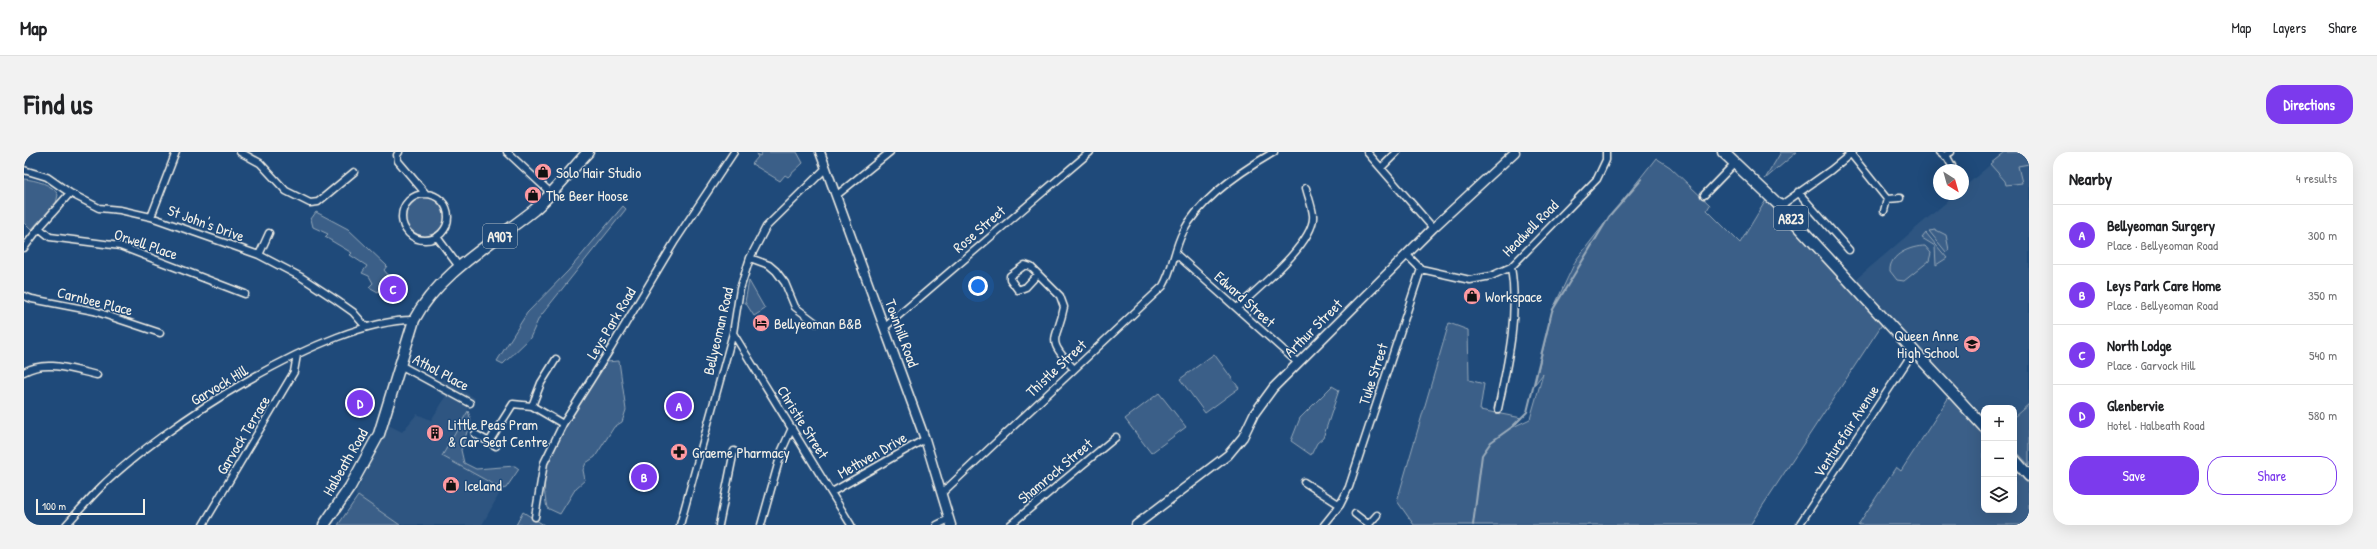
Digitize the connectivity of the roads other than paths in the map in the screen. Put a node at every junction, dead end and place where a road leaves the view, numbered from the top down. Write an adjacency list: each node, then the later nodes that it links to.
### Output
1 (176, 152): 36 (street)
2 (240, 152): 24 (street)
3 (399, 152): 29 (street)
4 (507, 152): 28 (street)
5 (588, 152): 28 (main road, A907)
6 (734, 152): 71 (street, Leys Park Road)
7 (820, 152): 21 (street, Townhill Road)
8 (890, 152): 30 (street)
9 (1090, 152): 57 (street, Rose Street)
10 (1274, 152): 43 (street, Thistle Street)
11 (1367, 152): 22 (street)
12 (1397, 152): 22 (street)
13 (1515, 152): 38 (street, Arthur Street)
14 (1606, 152): 47 (street, Headwell Road)
15 (1723, 152): 19 (main road, A823)
16 (1939, 152): 18 (street)
17 (1852, 153): 26 (street); 33 (street)
18 (1949, 154): 20 (street)
19 (1735, 163): 31 (street); 34 (main road, A823)
20 (1952, 164)
21 (826, 168): 30 (street, Townhill Road); 46 (street, Bellyeoman Road)
22 (1381, 168): 38 (street)
23 (24, 170): 27 (street, St John's Drive)
24 (354, 172)
25 (1306, 188): 53 (street)
26 (1798, 192): 34 (street); 42 (street)
27 (70, 193): 36 (street, St John's Drive); 37 (street)
28 (551, 193): 48 (main road, A907)
29 (426, 194): 40 (street); 40 (street)
30 (837, 195): 57 (street, Townhill Road)
31 (1704, 195)
32 (1900, 198): 33 (street)
33 (1887, 199): 35 (street)
34 (1780, 206): 60 (main road, A823)
35 (1884, 211)
36 (151, 217): 44 (street, St John's Drive)
37 (39, 228): 41 (street); 51 (street, Orwell Place)
38 (1433, 228): 45 (street, Arthur Street)
39 (269, 234): 44 (street)
40 (438, 237): 48 (street)
41 (24, 248)
42 (1849, 250)
43 (1176, 254): 53 (street, Edward Street); 65 (street, Thistle Street)
44 (259, 255): 56 (street, St John's Drive)
45 (1407, 255): 49 (street); 63 (street, Arthur Street)
46 (750, 258): 55 (street); 59 (street, Bellyeoman Road)
47 (1511, 267): 49 (street, Headwell Road); 70 (street)
48 (460, 268): 54 (main road, A907)
49 (1421, 269): 85 (street, Tuke Street)
50 (1038, 274): 50 (street); 65 (street)
51 (245, 294)
52 (24, 296): 58 (street, Carnbee Place)
53 (1237, 308): 63 (street, Edward Street)
54 (414, 320): 56 (street, Garvock Hill); 64 (main road, A907)
55 (816, 323)
56 (366, 327): 61 (street, Garvock Hill)
57 (885, 328): 76 (street, Townhill Road)
58 (160, 333)
59 (733, 333): 73 (street, Christie Street); 93 (street, Bellyeoman Road)
60 (1914, 351): 72 (main road, A823); 102 (street, Venturefair Avenue)
61 (297, 355): 90 (street, Garvock Hill); 91 (street, Garvock Terrace)
62 (556, 359): 69 (street)
63 (1298, 363): 99 (street, Arthur Street)
64 (400, 365): 68 (street, Athol Place); 92 (main road, Halbeath Road / A907)
65 (1074, 369): 84 (street, Thistle Street)
66 (24, 372): 67 (street)
67 (97, 375)
68 (470, 403)
69 (532, 406): 71 (street); 77 (street)
70 (1498, 409)
71 (564, 424): 88 (street, Leys Park Road)
72 (1981, 424)
73 (792, 428): 83 (street, Christie Street); 95 (street)
74 (474, 434): 77 (street)
75 (1116, 437): 98 (street, Shamrock Street)
76 (924, 439): 83 (street, Methven Drive); 84 (street, Townhill Road)
77 (489, 442): 78 (street)
78 (496, 446)
79 (734, 451): 94 (street)
80 (2017, 462): 81 (main road)
81 (2029, 476)
82 (1304, 482): 85 (street)
83 (832, 492): 96 (street, Christie Street)
84 (942, 493): 89 (street, Townhill Road)
85 (1340, 505): 100 (street, Tuke Street)
86 (1355, 514): 101 (street)
87 (1377, 515): 101 (street)
88 (535, 517)
89 (950, 522): 97 (street)
90 (66, 525)
91 (203, 525)
92 (324, 525)
93 (680, 525)
94 (719, 525)
95 (761, 525)
96 (851, 525)
97 (937, 525)
98 (1010, 525)
99 (1136, 525)
100 (1324, 525)
101 (1369, 525)
102 (1799, 525)

